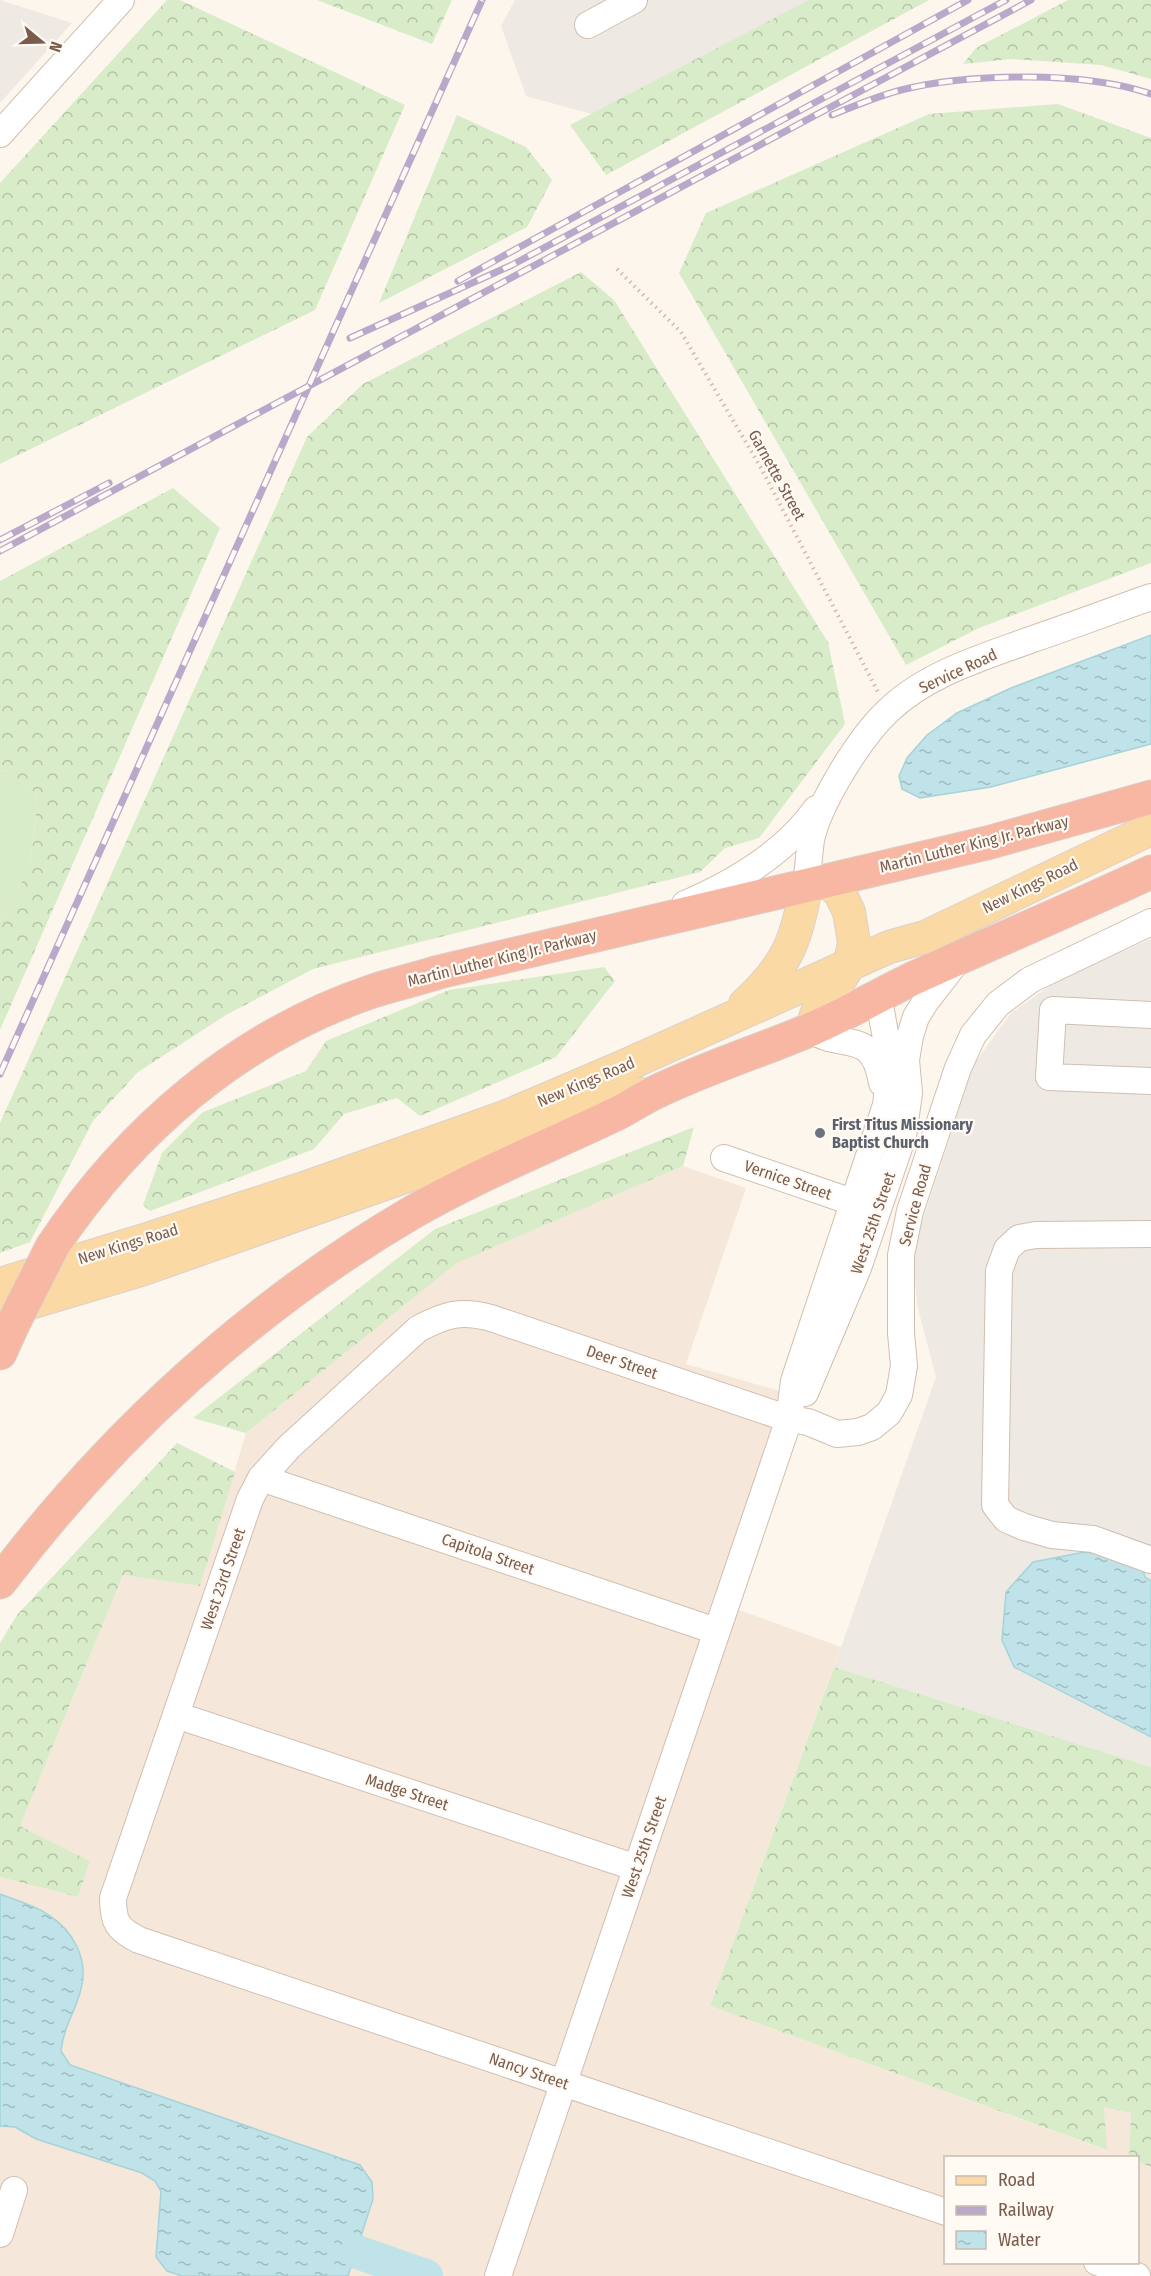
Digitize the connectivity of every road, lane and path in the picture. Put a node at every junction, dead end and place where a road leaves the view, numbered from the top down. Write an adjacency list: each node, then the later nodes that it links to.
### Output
1 (121, 0): 4 (street)
2 (634, 0): 3 (street)
3 (588, 25)
4 (5, 120)
5 (617, 269): 7 (path, Garnette Street)
6 (1151, 597): 7 (street, Service Road)
7 (888, 711): 8 (street, Service Road)
8 (837, 779): 12 (street, Service Road); 14 (street)
9 (1151, 797): 12 (highway, Martin Luther King Jr. Parkway)
10 (1151, 829): 15 (main road, New Kings Road)
11 (1151, 872): 16 (highway, New Kings Road)
12 (816, 883): 14 (highway, Martin Luther King Jr. Parkway); 17 (main road); 20 (main road)
13 (1150, 923): 33 (street, Service Road)
14 (634, 926): 32 (highway, Martin Luther King Jr. Parkway, bridge)
15 (926, 937): 17 (main road, New Kings Road); 18 (main road)
16 (960, 958): 18 (highway, New Kings Road); 29 (street, West 25th Street)
17 (850, 964): 20 (main road, New Kings Road); 21 (main road)
18 (878, 995): 21 (highway, New Kings Road); 24 (street, West 25th Street)
19 (1151, 1015): 22 (street)
20 (729, 1019): 26 (main road, New Kings Road)
21 (811, 1030): 23 (highway, New Kings Road); 24 (street)
22 (1151, 1081)
23 (654, 1093): 26 (main road, New Kings Road); 36 (highway)
24 (886, 1105): 27 (street, West 25th Street)
25 (724, 1158): 27 (street, Vernice Street)
26 (305, 1200): 30 (main road, New Kings Road); 32 (main road, New Kings Road)
27 (852, 1202): 29 (street); 33 (street, West 25th Street)
28 (1151, 1234): 35 (street)
29 (858, 1268): 33 (street, West 25th Street)
30 (0, 1284)
31 (454, 1314): 33 (street, Deer Street); 34 (street, West 23rd Street)
32 (4, 1330)
33 (789, 1419): 37 (street, West 25th Street)
34 (261, 1478): 37 (street, Capitola Street); 38 (street, West 23rd Street)
35 (1151, 1560)
36 (0, 1582)
37 (716, 1631): 39 (street, West 25th Street)
38 (176, 1715): 39 (street, Madge Street); 40 (street, West 23rd Street)
39 (637, 1868): 41 (street, West 25th Street)
40 (117, 1924): 41 (street, Nancy Street)
41 (563, 2083): 43 (street, Nancy Street); 46 (street, West 25th Street)
42 (15, 2190): 44 (street)
43 (944, 2212)
44 (0, 2234)
45 (1103, 2264): 47 (street)
46 (498, 2276)
47 (1137, 2276)

